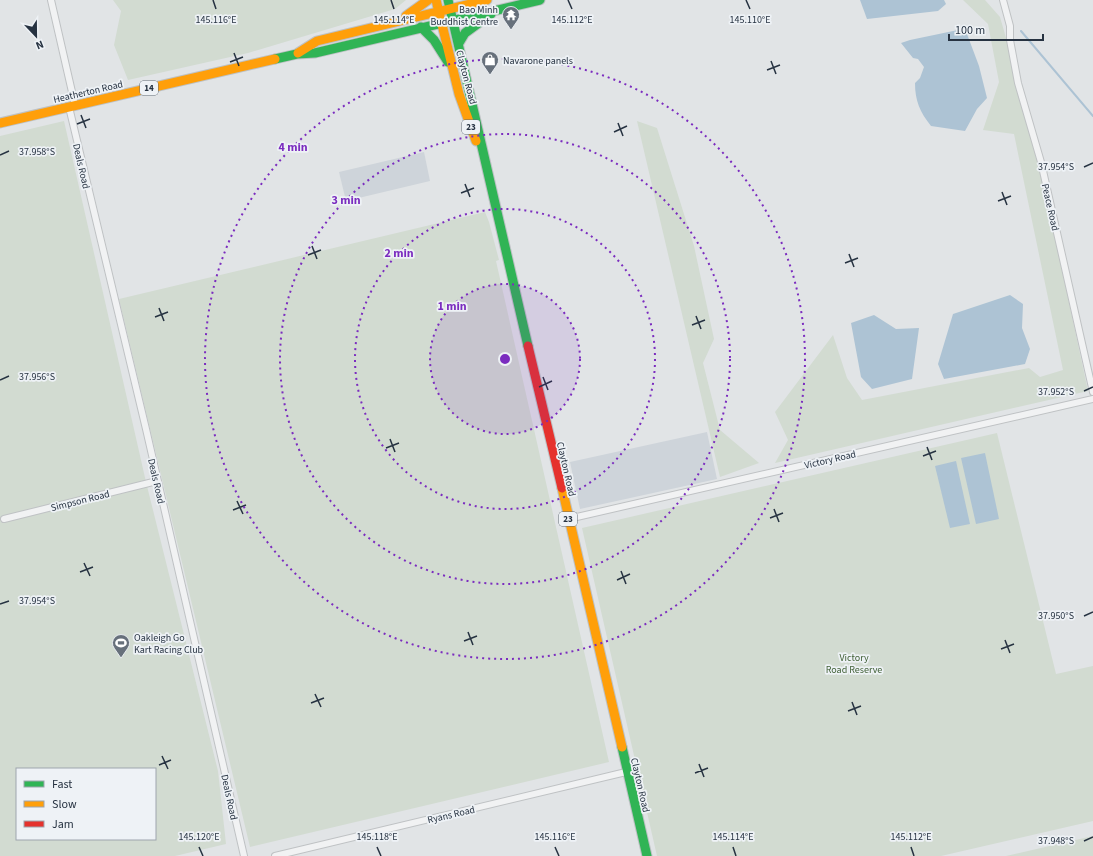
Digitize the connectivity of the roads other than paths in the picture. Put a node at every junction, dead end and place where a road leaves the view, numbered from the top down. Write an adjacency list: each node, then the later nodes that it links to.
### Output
1 (51, 0): 19 (street, Deals Road)
2 (428, 0): 12 (main road)
3 (436, 0): 10 (main road, 23)
4 (487, 0): 7 (main road, 14)
5 (540, 0): 9 (main road, 14)
6 (1003, 0): 22 (street, Peace Road)
7 (466, 2): 8 (main road, 14)
8 (449, 4): 10 (main road, Heatherton Road / 14); 11 (main road, 23)
9 (500, 9): 11 (main road, 14); 15 (main road)
10 (439, 11): 12 (main road, Heatherton Road / 14); 13 (main road, 23)
11 (453, 20): 13 (main road, Heatherton Road / 14); 15 (main road, Clayton Road / 23)
12 (391, 22): 16 (main road, Heatherton Road / 14)
13 (442, 23): 14 (main road, Heatherton Road / 14); 17 (main road, Clayton Road / 23)
14 (421, 27): 16 (main road, Heatherton Road / 14); 17 (main road)
15 (459, 43): 18 (main road, Clayton Road / 23)
16 (297, 54): 19 (main road, Heatherton Road / 14)
17 (455, 76): 18 (main road); 21 (main road, Clayton Road / 23)
18 (467, 78): 21 (main road, Clayton Road / 23)
19 (72, 106): 20 (main road, Heatherton Road / 14); 24 (street, Deals Road)
20 (0, 123)
21 (489, 181): 26 (main road, Clayton Road / 23)
22 (1093, 392)
23 (1093, 399): 26 (street, Victory Road)
24 (157, 481): 25 (street, Simpson Road); 28 (street, Deals Road)
25 (4, 519)
26 (568, 519): 27 (main road, Clayton Road / 23)
27 (626, 772): 29 (street, Ryans Road); 30 (main road, Clayton Road / 23)
28 (244, 856)
29 (275, 856)
30 (647, 856)

